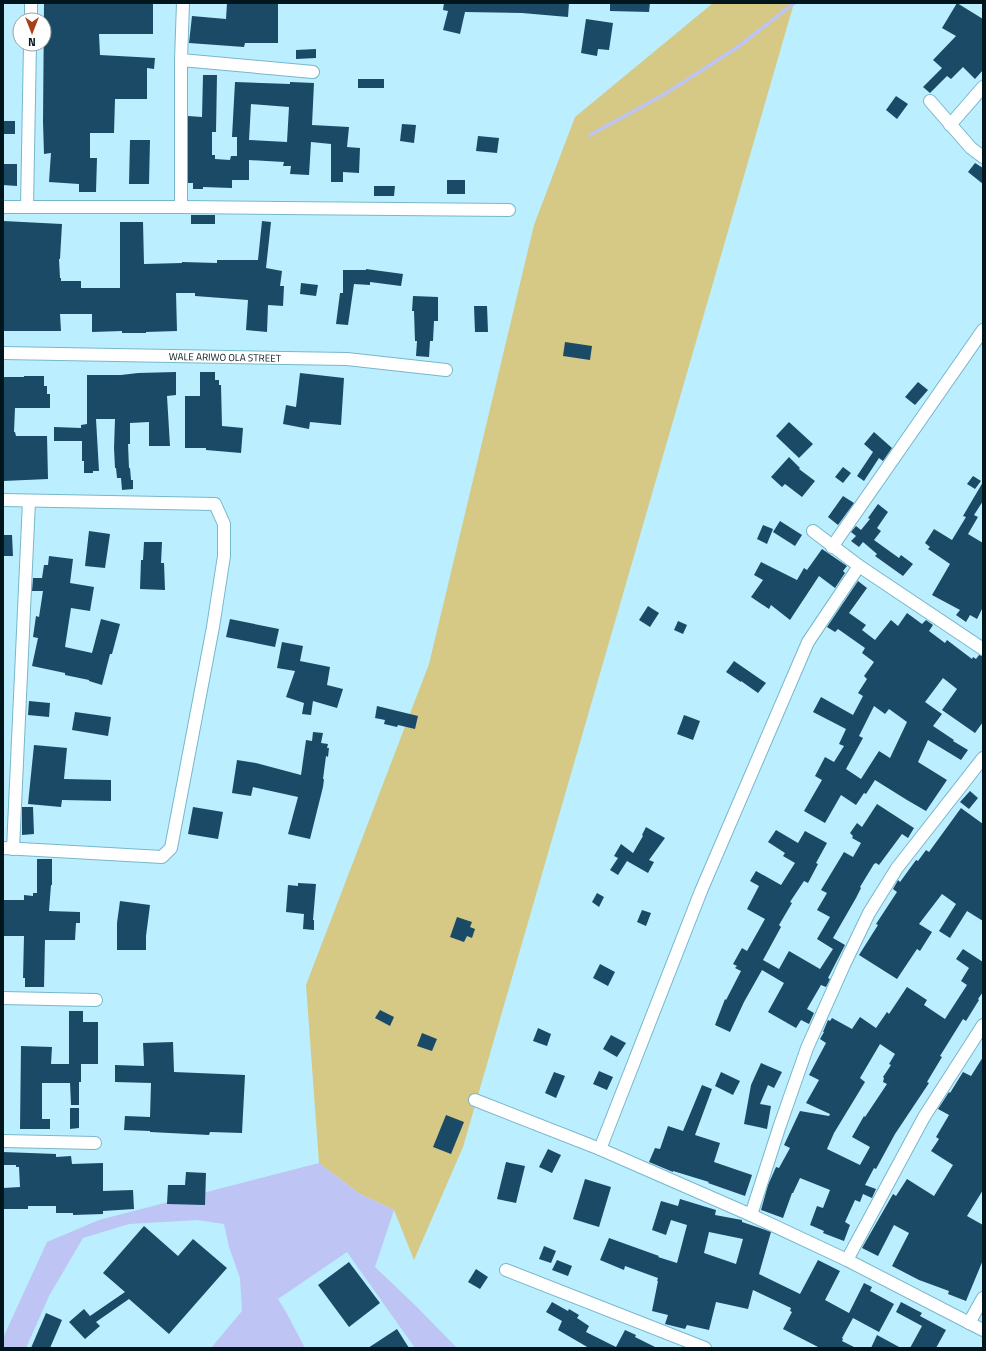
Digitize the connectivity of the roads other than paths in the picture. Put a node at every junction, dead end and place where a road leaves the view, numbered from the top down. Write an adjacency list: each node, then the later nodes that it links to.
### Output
1 (183, 3): 3 (street)
2 (30, 52): 11 (street)
3 (181, 60): 4 (street); 9 (street)
4 (313, 72)
5 (983, 87): 7 (street)
6 (930, 101): 7 (street)
7 (950, 125): 8 (street)
8 (983, 157)
9 (181, 206): 11 (street); 12 (street)
10 (3, 207): 11 (street)
11 (27, 207)
12 (509, 210)
13 (983, 330): 19 (street)
14 (3, 353): 15 (street, WALE ARIWO OLA STREET)
15 (446, 370)
16 (3, 500): 17 (street)
17 (29, 501): 23 (street); 23 (street)
18 (813, 531): 19 (street)
19 (832, 547): 20 (street)
20 (859, 566): 21 (street); 30 (street)
21 (983, 649)
22 (983, 758): 31 (street)
23 (8, 849)
24 (3, 998): 25 (street)
25 (96, 1000)
26 (983, 1025): 32 (street)
27 (475, 1100): 30 (street)
28 (3, 1140): 29 (street)
29 (95, 1143)
30 (600, 1149): 31 (street)
31 (751, 1215): 32 (street)
32 (847, 1260): 35 (street)
33 (506, 1270): 37 (street)
34 (983, 1298): 35 (street)
35 (969, 1324): 36 (street)
36 (983, 1330)
37 (705, 1348)

